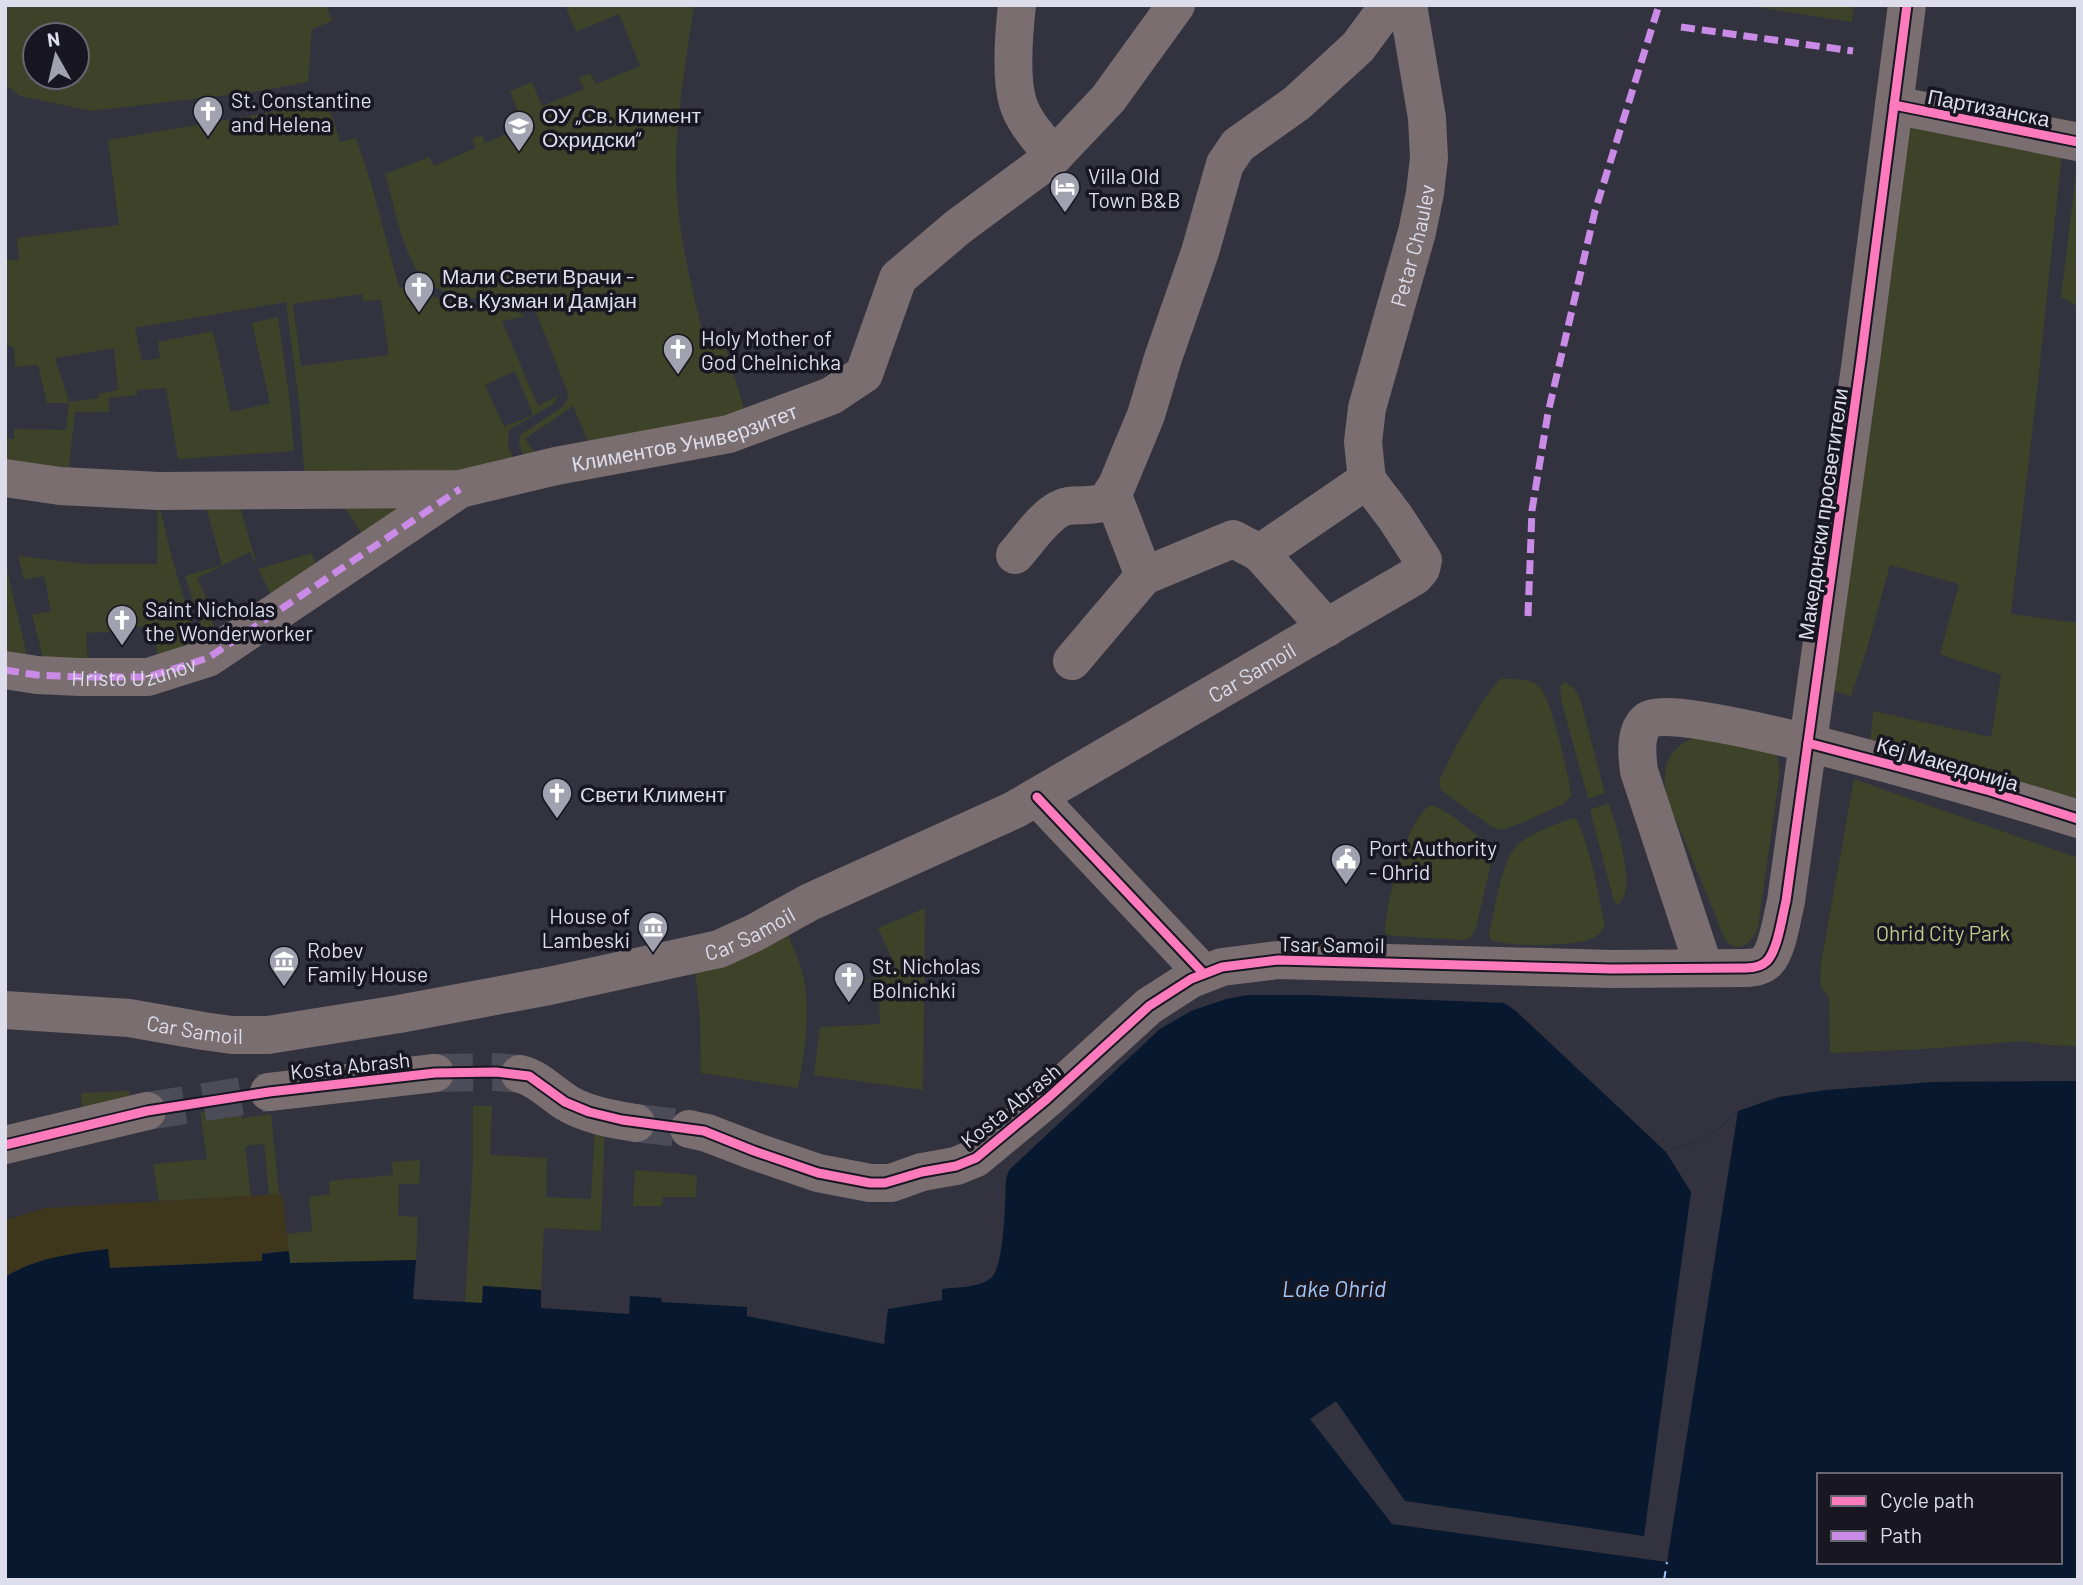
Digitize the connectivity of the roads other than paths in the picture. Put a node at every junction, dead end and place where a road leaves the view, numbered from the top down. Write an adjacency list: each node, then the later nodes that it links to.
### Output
1 (1017, 5): 8 (street)
2 (1176, 5): 8 (street, Климентов Универзитет)
3 (1389, 5): 12 (street)
4 (1408, 5): 10 (street, Petar Chaulev)
5 (1907, 5): 6 (street, Македонски просветители)
6 (1894, 106): 7 (street, Партизанска); 20 (street, Македонски просветители)
7 (2078, 142)
8 (1054, 156): 11 (street, Климентов Универзитет)
9 (5, 478): 11 (street, Климентов Универзитет)
10 (1367, 480): 13 (street); 16 (street, Petar Chaulev)
11 (460, 489): 19 (street, Hristo Uzunov)
12 (1112, 493): 14 (street); 15 (street)
13 (1260, 553): 15 (street); 17 (street)
14 (1015, 555)
15 (1144, 576): 18 (street)
16 (1415, 576): 17 (street, Car Samoil)
17 (1327, 628): 21 (street, Car Samoil)
18 (1072, 661)
19 (5, 670)
20 (1808, 743): 22 (street, Кеј Македонија); 23 (street, Македонски просветители); 23 (street)
21 (1037, 797): 24 (street); 25 (street, Car Samoil)
22 (2078, 819)
23 (1704, 968): 24 (street, Tsar Samoil)
24 (1203, 973): 31 (street, Kosta Abrash)
25 (5, 1010)
26 (435, 1073): 28 (street, Kosta Abrash)
27 (520, 1074): 30 (street)
28 (269, 1092)
29 (147, 1111): 32 (street)
30 (636, 1123)
31 (689, 1129)
32 (5, 1145)

